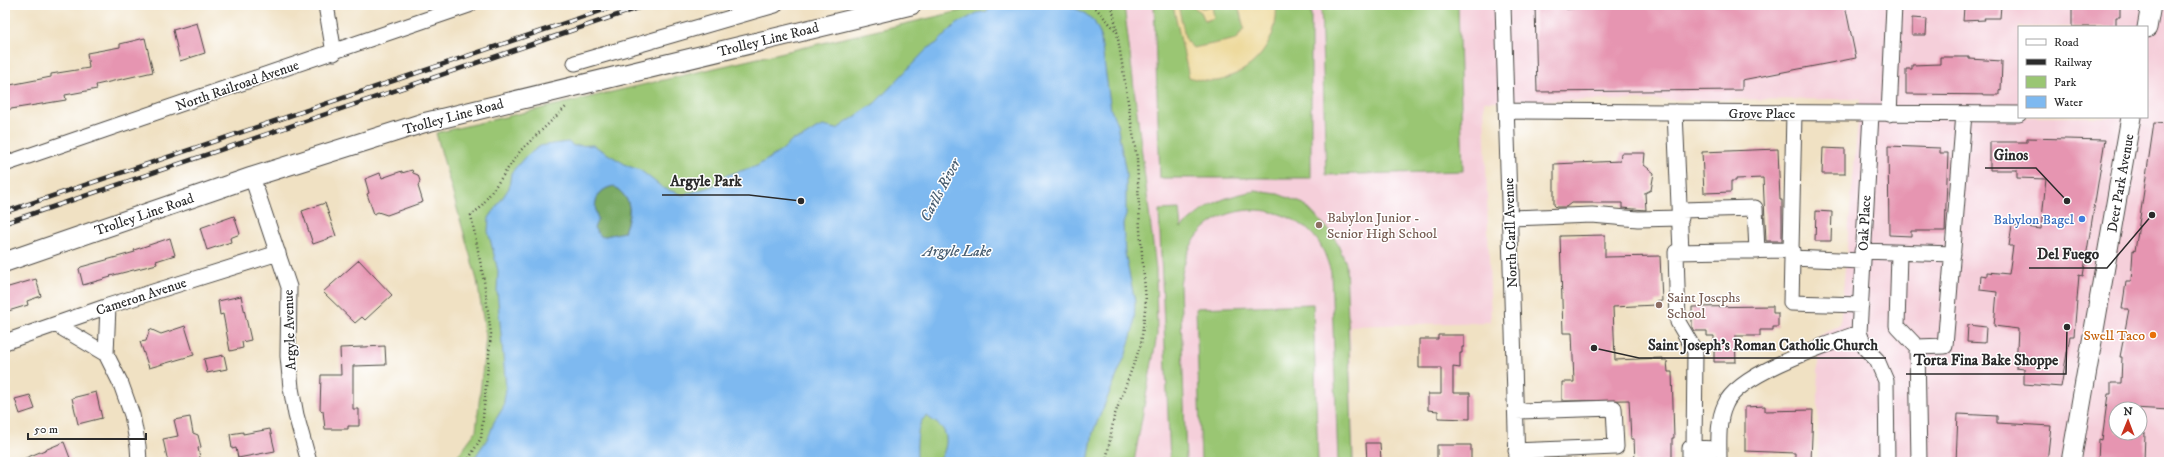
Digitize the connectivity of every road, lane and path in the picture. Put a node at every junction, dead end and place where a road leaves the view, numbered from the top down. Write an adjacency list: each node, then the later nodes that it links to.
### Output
1 (326, 5): 12 (street)
2 (469, 5): 12 (street, North Railroad Avenue)
3 (775, 5): 13 (street)
4 (911, 5): 24 (main road, Trolley Line Road)
5 (1093, 5): 11 (path)
6 (1112, 5): 11 (path)
7 (1503, 5): 15 (street, North Carll Avenue)
8 (1894, 5): 19 (street)
9 (2151, 5): 10 (main road)
10 (2147, 26)
11 (1117, 32): 49 (path)
12 (334, 53): 23 (street, North Railroad Avenue)
13 (575, 63)
14 (569, 103): 48 (path)
15 (1506, 111): 16 (street, Grove Place); 26 (street, North Carll Avenue)
16 (1675, 112): 17 (street, Grove Place); 25 (street)
17 (1794, 113): 18 (street, Grove Place); 31 (street)
18 (1871, 114): 19 (street, Grove Place); 33 (street, Oak Place)
19 (1889, 114): 20 (street, Grove Place)
20 (1964, 114): 21 (street, Grove Place); 32 (street)
21 (2018, 114)
22 (2131, 118): 52 (main road, Deer Park Avenue)
23 (5, 164)
24 (252, 177): 29 (street, Argyle Avenue); 34 (main road, Trolley Line Road)
25 (1681, 214): 26 (street); 27 (street); 28 (street)
26 (1509, 218): 42 (street, North Carll Avenue)
27 (1757, 251): 28 (street); 31 (street)
28 (1681, 252): 43 (street)
29 (278, 253): 36 (street, Cameron Avenue); 47 (street, Argyle Avenue)
30 (1899, 253): 32 (street); 33 (street); 40 (street)
31 (1792, 254): 33 (street); 35 (street)
32 (1952, 254): 40 (street)
33 (1862, 256): 35 (street, Oak Place)
34 (5, 262)
35 (1860, 305): 38 (street, Oak Place)
36 (108, 306): 37 (street, Cameron Avenue); 41 (street)
37 (57, 325): 39 (street, Cameron Avenue); 41 (street)
38 (1859, 333): 45 (street); 50 (street)
39 (5, 342)
40 (1917, 348): 51 (street)
41 (106, 354): 46 (street)
42 (1516, 411): 44 (street, North Carll Avenue); 44 (street)
43 (1692, 455): 45 (street)
44 (1516, 456)
45 (1719, 456)
46 (138, 462)
47 (309, 462)
48 (467, 462)
49 (1106, 462)
50 (1887, 462)
51 (1918, 462)
52 (2071, 462)

